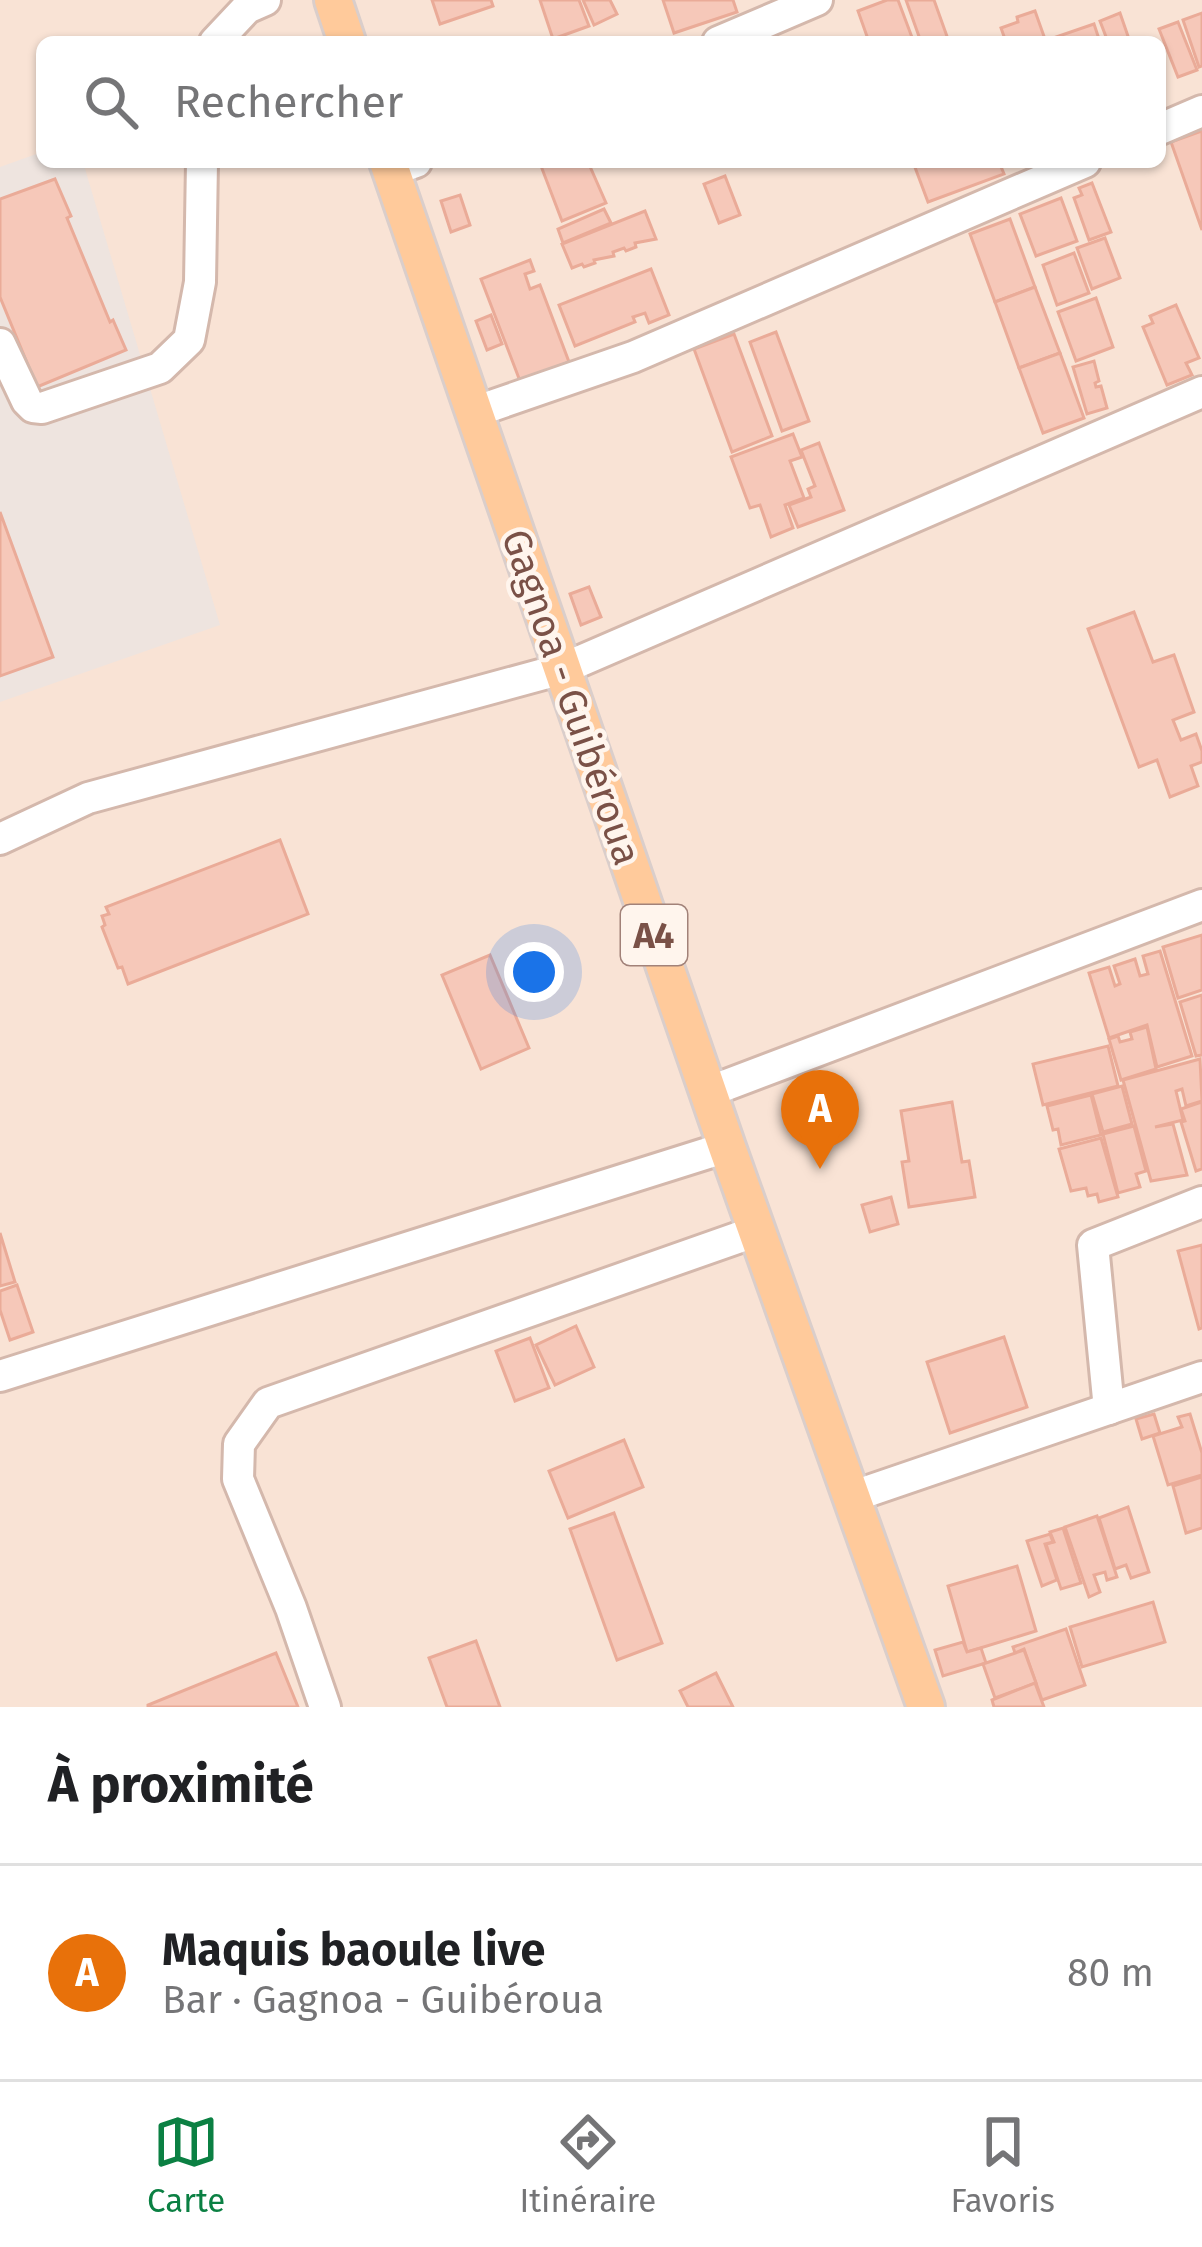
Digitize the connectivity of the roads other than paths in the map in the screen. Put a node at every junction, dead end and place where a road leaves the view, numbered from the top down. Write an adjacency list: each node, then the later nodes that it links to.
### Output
1 (265, 0): 4 (street)
2 (333, 0): 5 (main road)
3 (817, 0): 6 (street)
4 (221, 36)
5 (345, 36)
6 (732, 36)
7 (1202, 111): 8 (street)
8 (1166, 126)
9 (202, 168): 12 (street)
10 (400, 168): 14 (main road, Gagnoa - Guibéroua / A4)
11 (1071, 168): 14 (street)
12 (0, 344)
13 (1202, 392): 15 (street)
14 (474, 412): 15 (main road, Gagnoa - Guibéroua / A4)
15 (562, 669): 16 (street); 18 (main road, Gagnoa - Guibéroua / A4)
16 (0, 839)
17 (1202, 905): 18 (street)
18 (708, 1092): 19 (main road, Gagnoa - Guibéroua / A4)
19 (727, 1147): 21 (main road, Gagnoa - Guibéroua / A4); 22 (street)
20 (1202, 1202): 24 (street)
21 (757, 1231): 25 (main road, Gagnoa - Guibéroua / A4); 26 (street)
22 (0, 1376)
23 (1202, 1377): 24 (street)
24 (1109, 1408): 25 (street)
25 (851, 1497): 27 (main road, Gagnoa - Guibéroua / A4)
26 (325, 1707)
27 (926, 1707)

